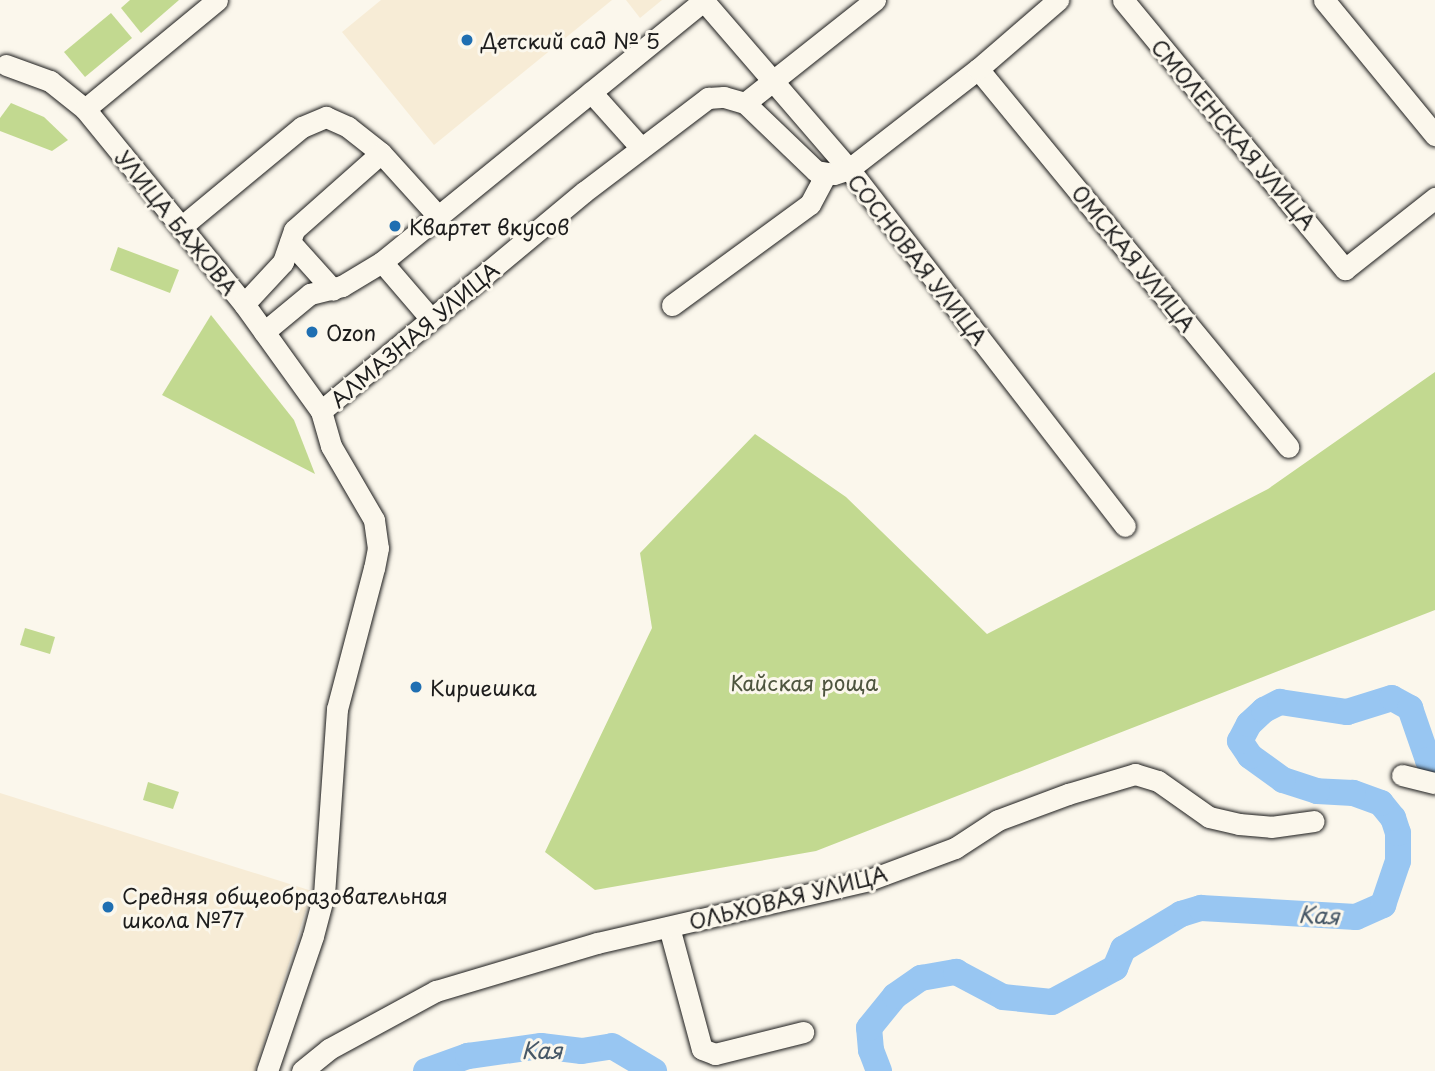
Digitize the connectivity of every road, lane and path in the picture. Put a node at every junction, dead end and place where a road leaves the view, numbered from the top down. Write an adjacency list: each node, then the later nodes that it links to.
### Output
1 (217, 0): 13 (street)
2 (703, 0): 10 (street, СОСНОВАЯ УЛИЦА); 11 (street)
3 (875, 0): 7 (street)
4 (1058, 0): 9 (street)
5 (1123, 0): 19 (street, СМОЛЕНСКАЯ УЛИЦА)
6 (1324, 0): 14 (street)
7 (852, 7): 10 (street)
8 (6, 65): 13 (street, УЛИЦА БАЖОВА)
9 (978, 69): 17 (street); 30 (street, ОМСКАЯ УЛИЦА)
10 (773, 84): 12 (street); 17 (street, СОСНОВАЯ УЛИЦА)
11 (591, 92): 15 (street); 20 (street)
12 (745, 103): 15 (street, АЛМАЗНАЯ УЛИЦА); 18 (street)
13 (85, 109): 21 (street, УЛИЦА БАЖОВА)
14 (1435, 135)
15 (642, 148): 27 (street, АЛМАЗНАЯ УЛИЦА)
16 (382, 153): 20 (street); 21 (street); 22 (street)
17 (849, 169): 18 (street); 31 (street, СОСНОВАЯ УЛИЦА)
18 (826, 174): 26 (street)
19 (1435, 198)
20 (438, 216): 23 (street)
21 (181, 227): 25 (street, УЛИЦА БАЖОВА)
22 (290, 242): 24 (street); 25 (street)
23 (382, 262): 24 (street); 27 (street)
24 (332, 290): 28 (street)
25 (244, 304): 28 (street, УЛИЦА БАЖОВА)
26 (672, 304)
27 (431, 320): 29 (street, АЛМАЗНАЯ УЛИЦА)
28 (264, 332): 29 (street, УЛИЦА БАЖОВА)
29 (321, 411): 37 (street, УЛИЦА БАЖОВА)
30 (1289, 447)
31 (1125, 526)
32 (1402, 775): 33 (street)
33 (1435, 783)
34 (1314, 821): 35 (street, ОЛЬХОВАЯ УЛИЦА)
35 (669, 927): 36 (street); 38 (street, ОЛЬХОВАЯ УЛИЦА)
36 (803, 1032)
37 (267, 1071)
38 (302, 1071)

